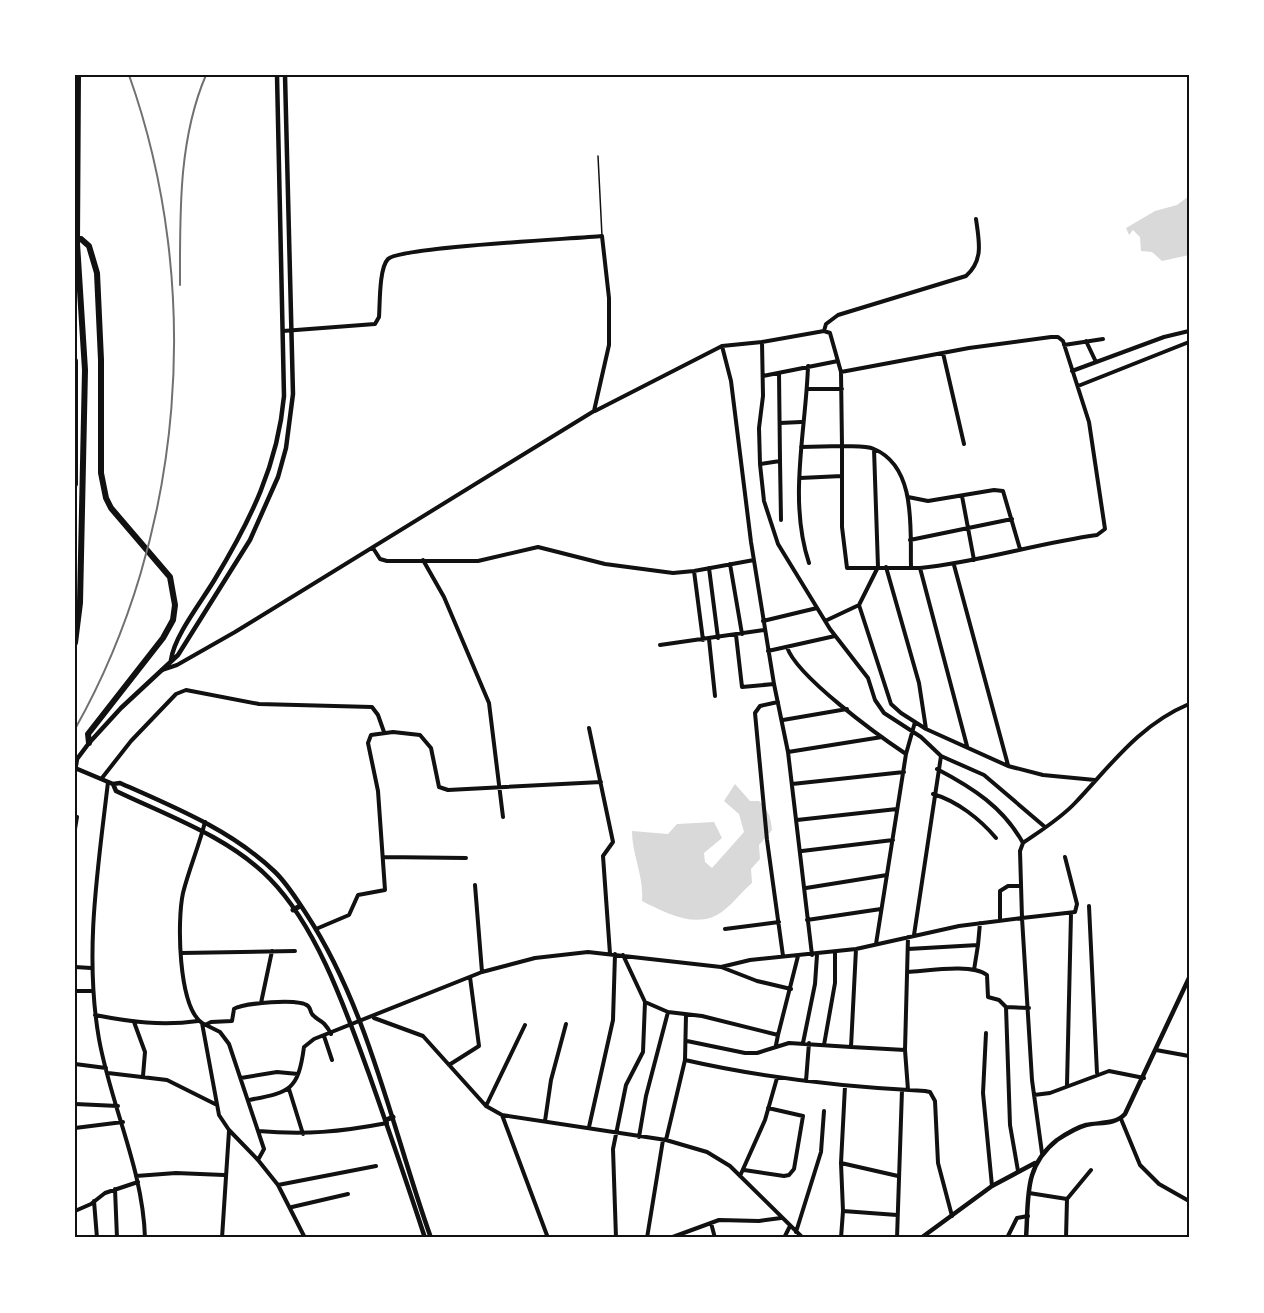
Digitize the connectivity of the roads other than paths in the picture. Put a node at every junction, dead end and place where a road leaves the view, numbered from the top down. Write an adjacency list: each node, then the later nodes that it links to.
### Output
1 (78, 75): 7 (highway)
2 (277, 75): 8 (street)
3 (285, 75): 9 (street)
4 (598, 156): 6 (lane)
5 (976, 219): 10 (street)
6 (602, 237): 9 (street); 31 (street)
7 (76, 238): 75 (highway); 93 (highway)
8 (283, 330): 9 (street); 48 (street)
9 (292, 330): 49 (street)
10 (824, 331): 14 (street); 20 (street)
11 (1189, 331): 21 (street)
12 (1103, 339): 13 (street)
13 (1086, 341): 16 (street); 21 (street)
14 (762, 342): 17 (street); 26 (street)
15 (1189, 342): 27 (street)
16 (1064, 345): 18 (street); 23 (street)
17 (722, 346): 31 (street); 54 (street)
18 (942, 353): 24 (street); 34 (street)
19 (75, 361): 30 (highway)
20 (838, 361): 22 (street); 24 (street)
21 (1096, 362): 23 (street)
22 (808, 366): 25 (street); 28 (street)
23 (1072, 371): 27 (street)
24 (841, 372): 29 (street)
25 (779, 373): 26 (street); 33 (street)
26 (763, 376): 39 (street)
27 (1078, 386): 52 (street)
28 (807, 389): 29 (street); 32 (street)
29 (842, 389): 35 (street)
30 (76, 406): 42 (highway)
31 (594, 411): 51 (street)
32 (801, 422): 33 (street); 36 (street)
33 (780, 423): 38 (street)
34 (964, 444)
35 (842, 446): 36 (street); 37 (street); 40 (street)
36 (801, 447): 41 (street)
37 (874, 449): 44 (street); 59 (street)
38 (780, 461): 39 (street); 46 (street)
39 (760, 464): 66 (street)
40 (842, 476): 41 (street); 59 (street)
41 (800, 478): 56 (street)
42 (75, 484)
43 (962, 496): 44 (street); 45 (street); 47 (street)
44 (908, 497): 50 (street)
45 (1012, 518): 47 (street); 52 (street)
46 (781, 520)
47 (968, 529): 50 (street); 55 (street)
48 (241, 535): 49 (street); 79 (street)
49 (250, 540): 79 (street)
50 (910, 540): 61 (street)
51 (374, 549): 53 (street); 80 (street)
52 (1020, 549): 55 (street)
53 (423, 560): 64 (street); 108 (street)
54 (754, 560): 57 (street); 67 (street)
55 (974, 560): 58 (street)
56 (808, 563)
57 (730, 564): 62 (street); 70 (street)
58 (954, 565): 63 (street); 99 (street)
59 (878, 567): 60 (street); 65 (street)
60 (886, 567): 61 (street); 89 (street)
61 (911, 567): 63 (street)
62 (709, 568): 64 (street); 73 (street)
63 (920, 568): 94 (street)
64 (694, 572): 74 (street)
65 (859, 605): 68 (street); 87 (street)
66 (817, 608): 67 (street); 68 (street)
67 (763, 621): 69 (street)
68 (825, 621): 72 (street)
69 (764, 630): 70 (street); 78 (street)
70 (742, 634): 71 (street)
71 (736, 635): 73 (street); 81 (street)
72 (835, 636): 77 (street); 91 (street)
73 (718, 638): 74 (street)
74 (706, 639): 76 (street); 82 (street)
75 (75, 643)
76 (660, 645)
77 (787, 647): 78 (street); 85 (street)
78 (768, 651): 81 (street)
79 (171, 660): 80 (street)
80 (161, 671): 93 (street)
81 (774, 684): 83 (street)
82 (716, 696)
83 (778, 702): 86 (street); 137 (street)
84 (1189, 704): 104 (street)
85 (848, 709): 86 (street); 92 (street)
86 (783, 720): 95 (street)
87 (915, 722): 89 (street); 91 (street)
88 (589, 728): 105 (street)
89 (926, 729): 94 (street)
90 (384, 732): 103 (street); 108 (street); 122 (street)
91 (912, 733): 96 (street); 97 (street)
92 (882, 737): 95 (street); 96 (street)
93 (89, 744): 98 (street)
94 (967, 747): 99 (street)
95 (788, 752): 107 (street)
96 (906, 754): 102 (street)
97 (941, 756): 101 (street); 115 (street)
98 (76, 760): 100 (street)
99 (1008, 766): 104 (street)
100 (75, 769): 103 (street)
101 (937, 769): 109 (street); 120 (street)
102 (904, 772): 107 (street); 110 (street)
103 (102, 778): 106 (street)
104 (1095, 780): 115 (street)
105 (601, 782): 108 (street); 151 (street)
106 (111, 783): 114 (street); 117 (street); 158 (street)
107 (792, 784): 113 (street)
108 (500, 790): 112 (street)
109 (933, 794): 118 (street); 141 (street)
110 (897, 809): 113 (street); 119 (street)
111 (77, 817): 116 (street)
112 (503, 817)
113 (797, 820): 121 (street)
114 (205, 822): 117 (street); 129 (street)
115 (1045, 826): 120 (street)
116 (75, 829)
117 (203, 832): 132 (street); 150 (street)
118 (996, 838)
119 (893, 840): 121 (street); 125 (street)
120 (1023, 843): 127 (street)
121 (802, 851): 128 (street)
122 (383, 857): 124 (street); 139 (street)
123 (1065, 857): 133 (street)
124 (466, 858)
125 (887, 875): 128 (street); 131 (street)
126 (475, 885): 160 (street)
127 (1020, 886): 134 (street); 136 (street)
128 (806, 888): 135 (street)
129 (300, 906): 132 (main road); 139 (street)
130 (1089, 906): 198 (street)
131 (881, 909): 135 (street); 143 (street)
132 (293, 910): 180 (street)
133 (1071, 914): 134 (street); 205 (street)
134 (1022, 918): 136 (street); 170 (street)
135 (807, 920): 153 (street)
136 (1000, 920): 138 (street)
137 (779, 922): 140 (street); 154 (street)
138 (980, 923): 141 (street); 144 (street)
139 (316, 929): 177 (street)
140 (725, 929)
141 (914, 935): 142 (street)
142 (908, 937): 143 (street); 146 (street)
143 (876, 944): 145 (street)
144 (978, 945): 146 (street); 159 (street)
145 (856, 949): 149 (street); 189 (street)
146 (908, 949): 161 (street)
147 (272, 951): 148 (street); 150 (street); 168 (street)
148 (295, 951)
149 (835, 952): 153 (street); 188 (street)
150 (181, 953): 176 (street)
151 (613, 954): 152 (street); 160 (street); 224 (street)
152 (623, 955): 157 (street); 167 (street)
153 (815, 955): 155 (street); 186 (street)
154 (783, 956): 155 (street); 157 (street)
155 (798, 956): 164 (street)
156 (75, 967): 158 (street)
157 (721, 967): 164 (street)
158 (91, 968): 166 (street)
159 (974, 970): 161 (street); 169 (street)
160 (482, 972): 162 (street)
161 (908, 972): 190 (street)
162 (470, 977): 174 (street); 196 (street)
163 (1189, 978): 191 (street)
164 (791, 989): 183 (street)
165 (75, 991): 166 (street)
166 (92, 991): 172 (street)
167 (645, 1002): 171 (street); 228 (street)
168 (261, 1003): 176 (street); 182 (street)
169 (1006, 1007): 170 (street); 239 (street)
170 (1029, 1008): 210 (street)
171 (668, 1012): 173 (street); 230 (street)
172 (95, 1015): 175 (street); 197 (street)
173 (686, 1015): 183 (street); 185 (street)
174 (373, 1018): 177 (street); 196 (street)
175 (134, 1022): 176 (street); 200 (street)
176 (202, 1023): 201 (street); 213 (street)
177 (361, 1023): 180 (street); 219 (street)
178 (566, 1024): 221 (street)
179 (525, 1025): 215 (street)
180 (353, 1026): 182 (street); 223 (street)
181 (986, 1033): 245 (street)
182 (331, 1034): 184 (street)
183 (778, 1035): 187 (street)
184 (324, 1036): 193 (street); 199 (street)
185 (687, 1041): 187 (street); 194 (street)
186 (806, 1043): 187 (street); 188 (street); 204 (street)
187 (777, 1045)
188 (824, 1045): 189 (street)
189 (851, 1047): 190 (street)
190 (905, 1050): 209 (street)
191 (1156, 1050): 192 (street); 203 (street)
192 (1189, 1056)
193 (332, 1060)
194 (685, 1060): 202 (street); 231 (street)
195 (75, 1064): 197 (street)
196 (449, 1065): 215 (street)
197 (107, 1071): 200 (street); 214 (street)
198 (1097, 1073): 203 (street); 205 (street)
199 (298, 1074): 201 (street); 207 (street)
200 (143, 1076): 213 (street)
201 (241, 1078): 211 (street)
202 (777, 1078): 204 (street); 216 (street)
203 (1144, 1078): 220 (street)
204 (806, 1081): 206 (street)
205 (1066, 1085): 210 (street)
206 (846, 1086): 208 (street); 234 (street)
207 (289, 1089): 211 (street); 229 (street)
208 (902, 1090): 209 (street); 242 (street)
209 (908, 1090): 256 (street)
210 (1034, 1095): 232 (street)
211 (249, 1100): 227 (street)
212 (75, 1104): 214 (street)
213 (215, 1104): 226 (street)
214 (118, 1106): 222 (street)
215 (486, 1106): 218 (street)
216 (768, 1108): 237 (street); 237 (street)
217 (825, 1111): 261 (street)
218 (502, 1115): 221 (street); 269 (street)
219 (393, 1117): 223 (main road); 268 (street)
220 (1121, 1119): 232 (street); 251 (street)
221 (545, 1121): 224 (street)
222 (123, 1122): 225 (street); 243 (street)
223 (386, 1122): 229 (street); 267 (street)
224 (589, 1127): 228 (street)
225 (75, 1128)
226 (229, 1130): 233 (street); 240 (street)
227 (258, 1131): 229 (street); 233 (street)
228 (616, 1134): 230 (street); 270 (street)
229 (303, 1135)
230 (639, 1137): 231 (street)
231 (665, 1140): 241 (street); 271 (street)
232 (1042, 1153): 235 (street)
233 (258, 1160): 244 (street)
234 (841, 1163): 242 (street); 254 (street)
235 (1035, 1163): 239 (street); 247 (street)
236 (376, 1166): 244 (street)
237 (744, 1170): 241 (street)
238 (1091, 1170): 249 (street)
239 (1018, 1171): 245 (street)
240 (224, 1175): 243 (street); 265 (street)
241 (740, 1176): 258 (street)
242 (898, 1176): 255 (street)
243 (137, 1179): 246 (street); 264 (street)
244 (278, 1185): 252 (street)
245 (992, 1186): 256 (street)
246 (115, 1189): 250 (street); 263 (street)
247 (1029, 1193): 249 (street); 257 (street)
248 (348, 1194): 252 (street)
249 (1066, 1199): 281 (street)
250 (94, 1201): 253 (street); 262 (street)
251 (1189, 1201)
252 (292, 1207): 266 (street)
253 (75, 1211)
254 (843, 1211): 255 (street); 276 (street)
255 (897, 1215): 277 (street)
256 (952, 1216): 278 (street)
257 (1028, 1216): 279 (street); 280 (street)
258 (781, 1218): 259 (street); 260 (street)
259 (711, 1223): 272 (street); 273 (street)
260 (790, 1226): 261 (street); 274 (street)
261 (796, 1232): 275 (street)
262 (97, 1238)
263 (117, 1238)
264 (145, 1238)
265 (222, 1238)
266 (305, 1238)
267 (425, 1238)
268 (431, 1238)
269 (548, 1238)
270 (616, 1238)
271 (647, 1238)
272 (670, 1238)
273 (715, 1238)
274 (784, 1238)
275 (803, 1238)
276 (841, 1238)
277 (897, 1238)
278 (923, 1238)
279 (1007, 1238)
280 (1026, 1238)
281 (1066, 1238)

